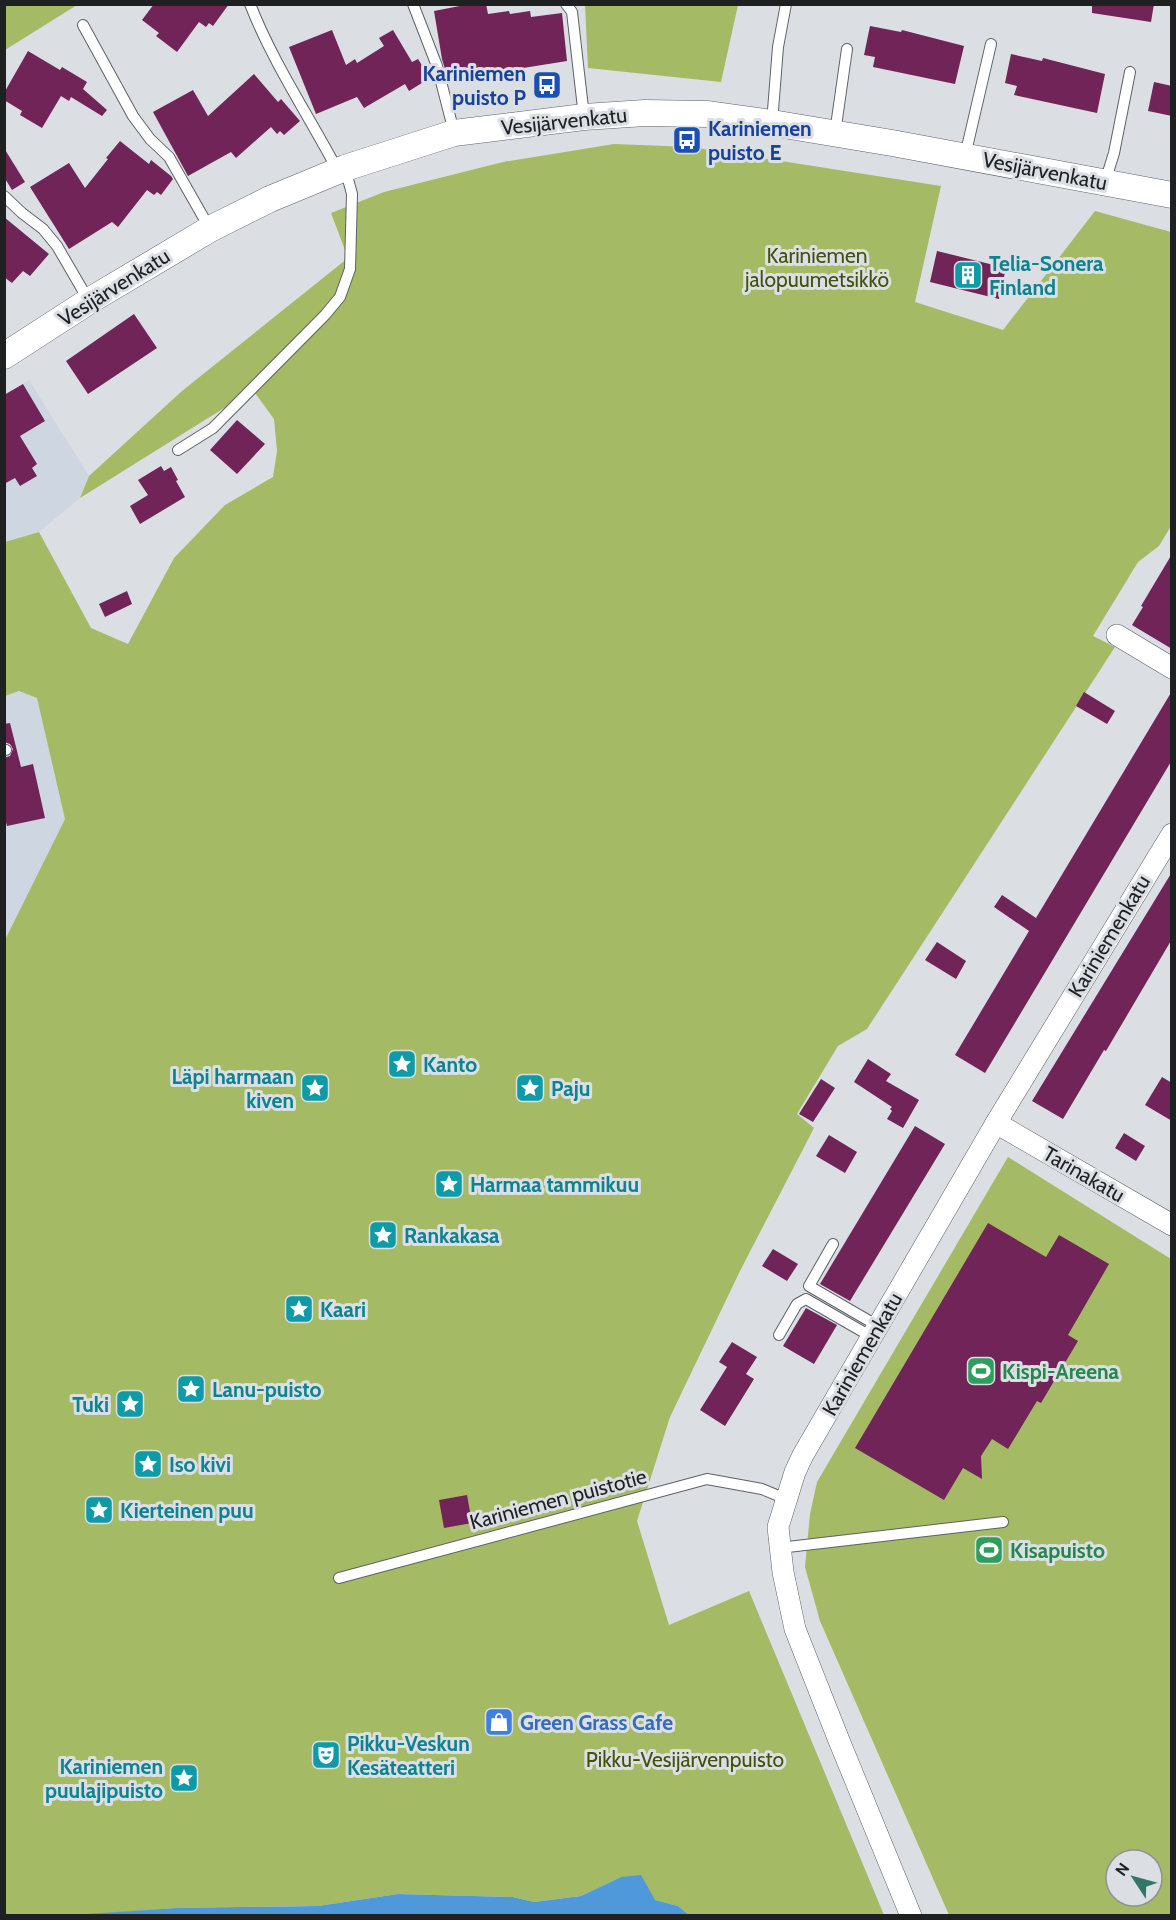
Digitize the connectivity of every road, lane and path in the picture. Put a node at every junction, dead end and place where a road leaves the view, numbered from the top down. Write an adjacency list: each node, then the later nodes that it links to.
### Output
1 (250, 4): 14 (lane)
2 (413, 4): 11 (lane)
3 (566, 4): 9 (lane)
4 (786, 4): 10 (lane)
5 (83, 25): 18 (lane)
6 (991, 44): 13 (lane)
7 (847, 49): 12 (lane)
8 (1130, 72): 15 (lane)
9 (584, 117): 10 (street, Vesijärvenkatu); 11 (street, Vesijärvenkatu)
10 (772, 123): 12 (street, Vesijärvenkatu)
11 (454, 133): 14 (street, Vesijärvenkatu)
12 (835, 133): 13 (street, Vesijärvenkatu)
13 (965, 157): 15 (street, Vesijärvenkatu)
14 (342, 170): 18 (street, Vesijärvenkatu); 21 (lane)
15 (1105, 183): 16 (street, Vesijärvenkatu)
16 (1172, 195)
17 (4, 196): 19 (lane)
18 (210, 229): 19 (street, Vesijärvenkatu)
19 (89, 301): 20 (street, Vesijärvenkatu)
20 (4, 356)
21 (178, 450)
22 (1116, 635): 23 (street)
23 (1172, 668)
24 (1172, 834): 25 (street, Kariniemenkatu)
25 (996, 1123): 26 (street, Tarinakatu); 28 (street, Kariniemenkatu)
26 (1172, 1225)
27 (833, 1244): 28 (lane)
28 (875, 1332): 29 (lane); 30 (street, Kariniemenkatu)
29 (779, 1335)
30 (786, 1499): 32 (street, Kariniemenkatu); 33 (lane, Kariniemen puistotie)
31 (1004, 1522): 32 (lane)
32 (779, 1548): 34 (street, Kariniemenkatu)
33 (339, 1578)
34 (911, 1916)

